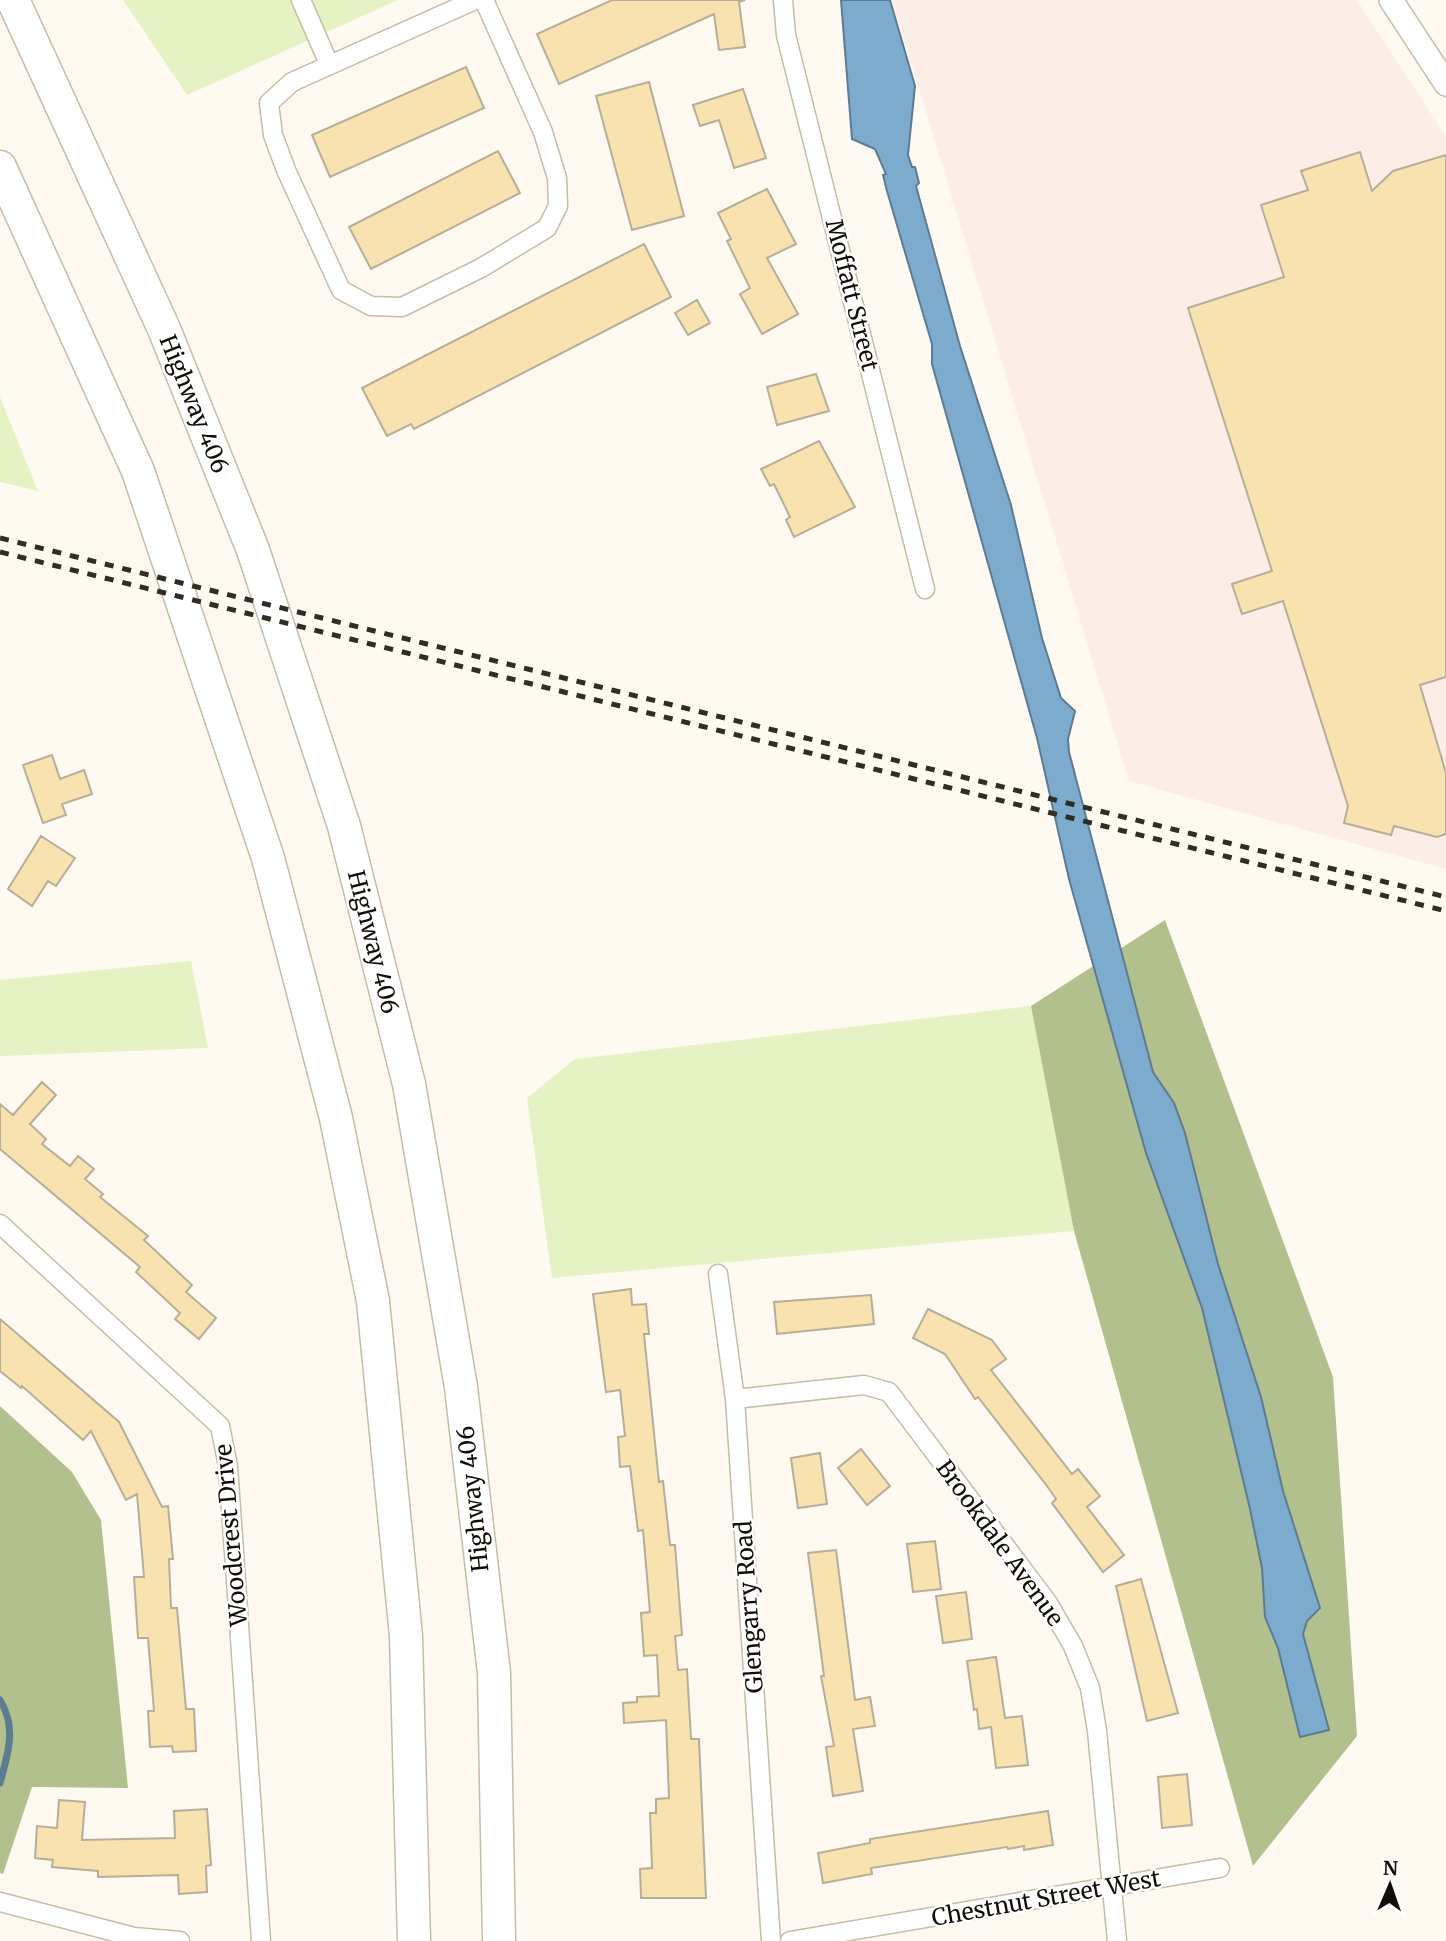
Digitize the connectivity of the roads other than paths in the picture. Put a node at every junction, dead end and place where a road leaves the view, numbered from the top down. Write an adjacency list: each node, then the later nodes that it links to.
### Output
1 (13, 0): 20 (highway, Highway 406)
2 (301, 0): 7 (street)
3 (475, 0): 7 (street)
4 (484, 0): 7 (street)
5 (783, 0): 10 (street, Moffatt Street)
6 (1391, 0): 8 (street)
7 (329, 64)
8 (1446, 84)
9 (0, 167): 19 (highway)
10 (925, 589)
11 (0, 1224): 18 (street, Woodcrest Drive)
12 (718, 1274): 13 (street, Glengarry Road)
13 (735, 1399): 15 (street, Brookdale Avenue); 21 (street, Glengarry Road)
14 (1220, 1868): 15 (street, Chestnut Street West)
15 (1112, 1886): 22 (street, Chestnut Street West); 23 (street, Brookdale Avenue)
16 (0, 1902): 17 (street)
17 (180, 1941)
18 (261, 1941)
19 (414, 1941)
20 (499, 1941)
21 (771, 1941)
22 (790, 1941)
23 (1116, 1941)

